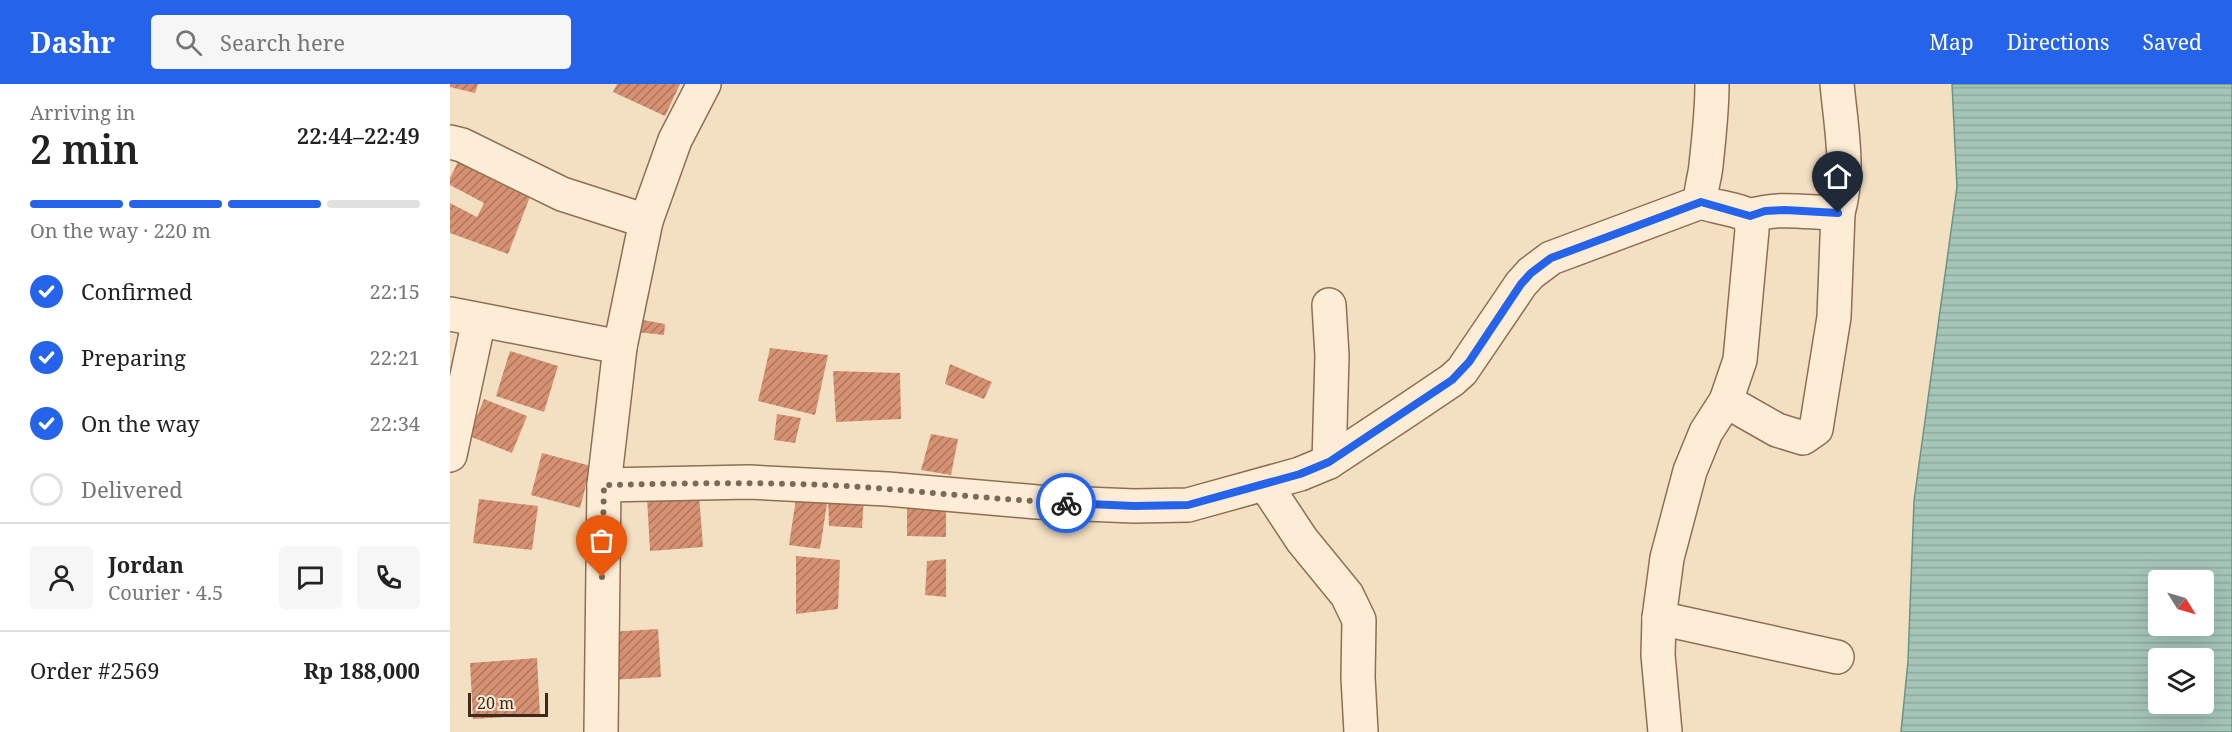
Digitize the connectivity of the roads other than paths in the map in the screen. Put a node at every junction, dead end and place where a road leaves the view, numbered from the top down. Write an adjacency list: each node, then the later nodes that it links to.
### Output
1 (704, 84): 8 (street)
2 (1712, 84): 5 (street)
3 (1837, 84): 6 (street)
4 (450, 142): 8 (street)
5 (1701, 202): 7 (street); 14 (street)
6 (1838, 213): 7 (street); 12 (street)
7 (1750, 216): 12 (street)
8 (646, 221): 11 (street)
9 (1329, 305): 14 (street)
10 (465, 317): 11 (street); 13 (street)
11 (620, 346): 16 (street)
12 (1725, 401): 17 (street)
13 (450, 454)
14 (1329, 462): 15 (street)
15 (1265, 484): 16 (street); 20 (street)
16 (604, 485): 19 (street)
17 (1659, 618): 18 (street); 21 (street)
18 (1837, 657)
19 (601, 732)
20 (1361, 732)
21 (1665, 732)

